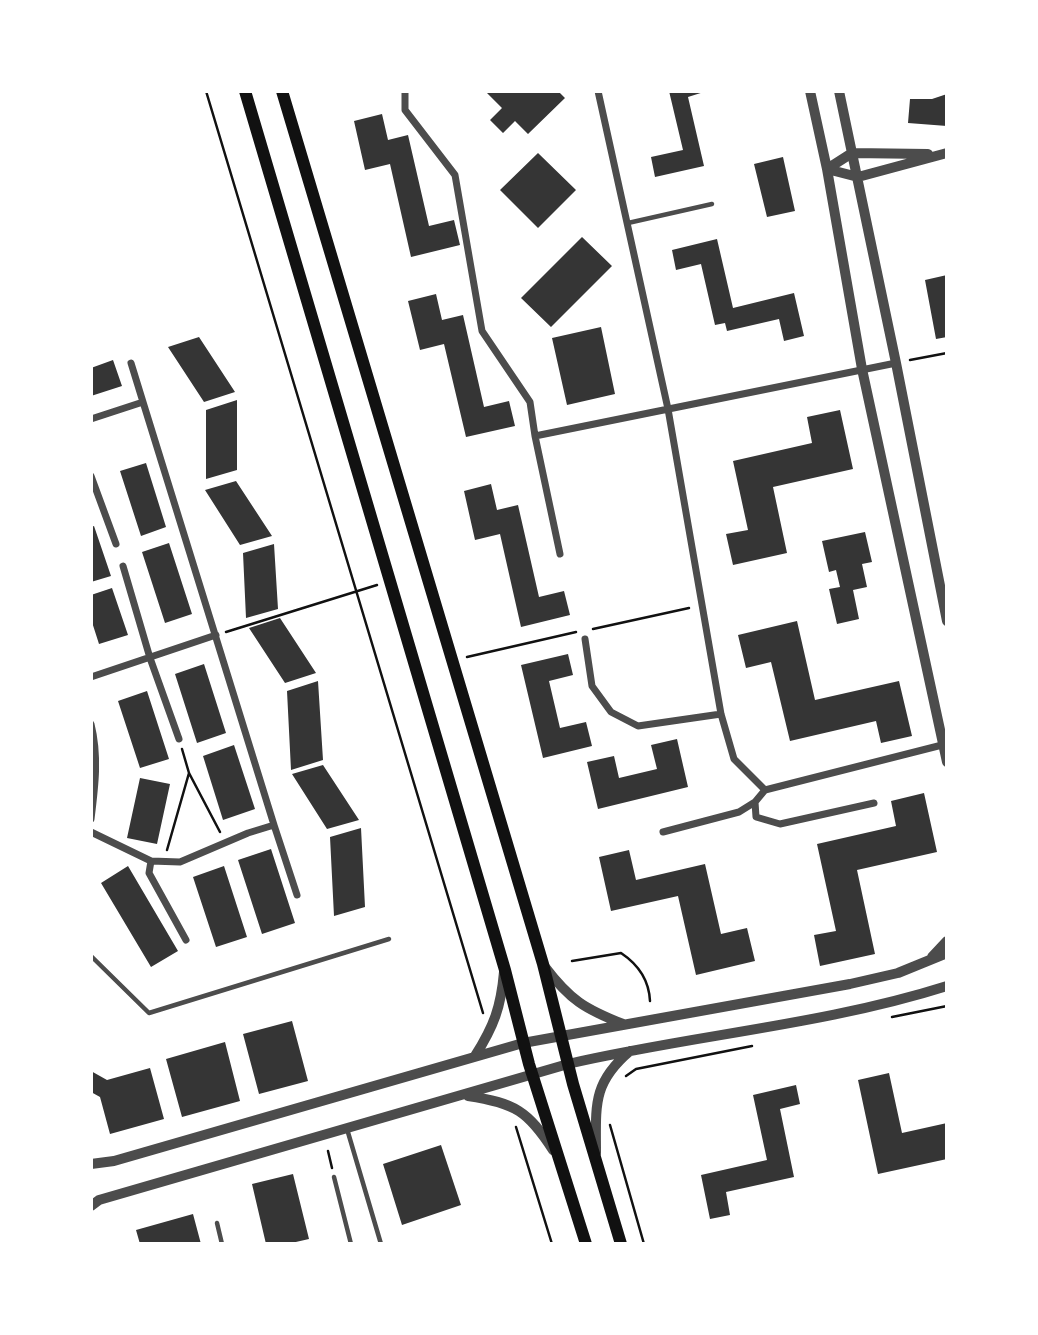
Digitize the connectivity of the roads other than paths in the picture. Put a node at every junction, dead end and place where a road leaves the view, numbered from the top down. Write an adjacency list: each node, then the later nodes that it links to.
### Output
1 (245, 91): 50 (main road)
2 (282, 91): 49 (main road)
3 (405, 91): 19 (street)
4 (598, 91): 12 (street)
5 (810, 91): 9 (street)
6 (839, 91): 7 (street)
7 (852, 153): 8 (street); 9 (street); 10 (street)
8 (944, 153): 10 (street)
9 (827, 169): 10 (street); 15 (street)
10 (858, 177): 14 (street)
11 (712, 204): 12 (lane)
12 (627, 223): 17 (street)
13 (131, 362): 16 (street)
14 (896, 363): 15 (street); 24 (street)
15 (862, 369): 17 (street); 32 (street)
16 (143, 402): 18 (street); 25 (street)
17 (668, 409): 19 (street); 29 (street)
18 (91, 419)
19 (535, 436): 22 (street)
20 (91, 476): 21 (street)
21 (116, 544)
22 (560, 554)
23 (122, 566): 27 (street)
24 (947, 621)
25 (216, 635): 27 (street); 38 (street)
26 (586, 639): 29 (street)
27 (150, 658): 28 (street); 31 (street)
28 (91, 677)
29 (721, 714): 34 (street)
30 (91, 724): 37 (street)
31 (179, 739)
32 (945, 744): 33 (street); 34 (street)
33 (947, 762)
34 (765, 790): 35 (street)
35 (755, 802): 36 (street); 40 (street)
36 (873, 803)
37 (91, 820)
38 (274, 825): 41 (street); 42 (street)
39 (91, 832): 41 (street)
40 (663, 832)
41 (151, 860): 44 (street)
42 (297, 895)
43 (389, 939): 47 (lane)
44 (186, 940)
45 (947, 941): 48 (street)
46 (947, 953): 48 (street)
47 (91, 956)
48 (927, 962): 52 (street)
49 (543, 964): 52 (street); 53 (main road)
50 (505, 970): 54 (main road); 56 (street)
51 (947, 986): 55 (street)
52 (623, 1024): 53 (street)
53 (562, 1036): 54 (street); 57 (main road)
54 (523, 1043): 56 (street); 58 (main road)
55 (632, 1050): 57 (street); 62 (street)
56 (475, 1056): 63 (street)
57 (568, 1064): 58 (street); 62 (main road)
58 (532, 1074): 59 (street); 61 (main road)
59 (462, 1095): 60 (street); 61 (street)
60 (347, 1128): 65 (street); 69 (lane)
61 (558, 1157): 70 (main road)
62 (596, 1162): 71 (main road)
63 (91, 1164)
64 (334, 1177): 68 (lane)
65 (91, 1206)
66 (216, 1223): 67 (lane)
67 (222, 1244)
68 (351, 1244)
69 (381, 1244)
70 (586, 1244)
71 (621, 1244)

